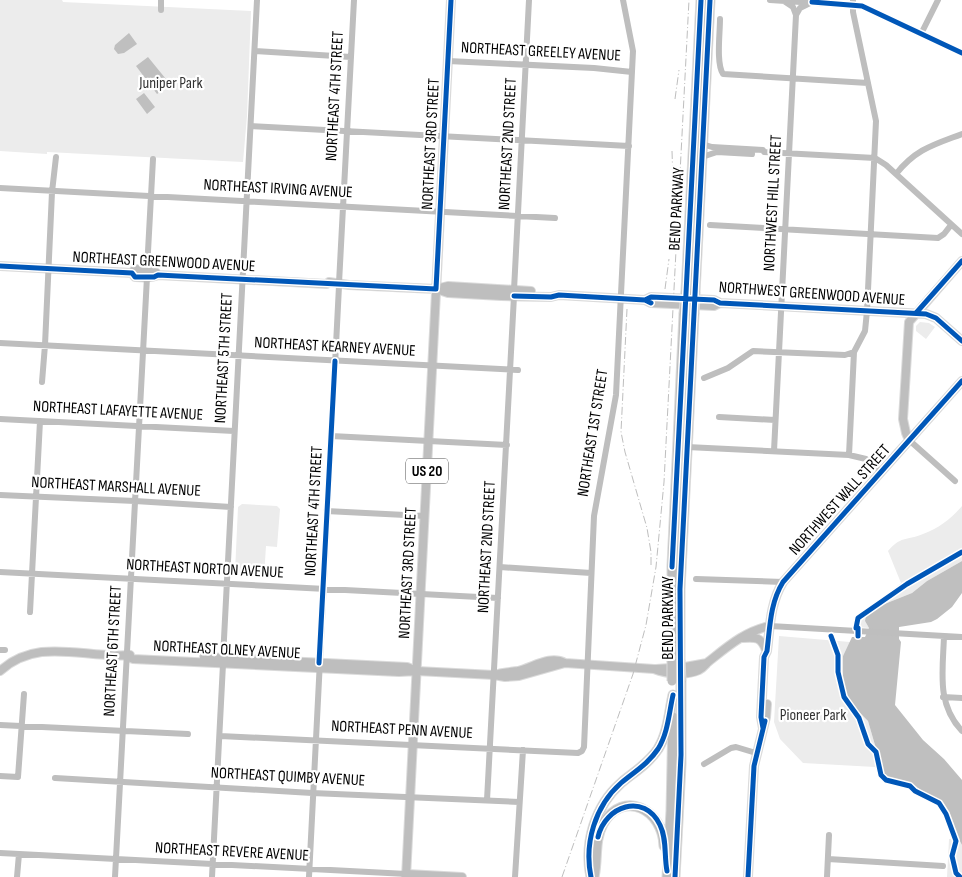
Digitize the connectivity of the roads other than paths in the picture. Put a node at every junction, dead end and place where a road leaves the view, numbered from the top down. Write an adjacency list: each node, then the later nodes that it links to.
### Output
1 (161, 0): 13 (street)
2 (257, 0): 17 (street, NORTHEAST 5TH STREET)
3 (354, 0): 19 (street, NORTHEAST 4TH STREET)
4 (451, 0): 20 (main road, NORTHEAST 3RD STREET)
5 (529, 0): 21 (street, NORTHEAST 2ND STREET)
6 (623, 0): 22 (street, NORTHEAST 1ST STREET)
7 (770, 0): 8 (street)
8 (785, 0): 10 (street); 14 (street)
9 (938, 0): 16 (street)
10 (810, 1): 11 (street); 14 (street)
11 (852, 2): 16 (street); 24 (street)
12 (705, 3): 30 (highway, BEND PARKWAY); 60 (highway, BEND PARKWAY)
13 (161, 10)
14 (796, 15): 23 (street, NORTHWEST HILL STREET)
15 (720, 19): 23 (street)
16 (921, 34): 18 (street)
17 (255, 51): 19 (street); 25 (street, NORTHEAST 5TH STREET)
18 (962, 53)
19 (351, 57): 26 (street, NORTHEAST 4TH STREET)
20 (448, 61): 21 (street, NORTHEAST GREELEY AVENUE); 28 (main road, NORTHEAST 3RD STREET)
21 (526, 65): 22 (street, NORTHEAST GREELEY AVENUE); 29 (street, NORTHEAST 2ND STREET)
22 (632, 72): 31 (street, NORTHEAST 1ST STREET)
23 (793, 79): 24 (street); 33 (street, NORTHWEST HILL STREET)
24 (868, 83): 36 (street)
25 (251, 126): 26 (street); 42 (street, NORTHEAST 5TH STREET)
26 (347, 131): 28 (street); 43 (street, NORTHEAST 4TH STREET)
27 (962, 134): 38 (street)
28 (444, 136): 29 (street); 44 (main road, NORTHEAST 3RD STREET)
29 (522, 140): 31 (street); 45 (street, NORTHEAST 2ND STREET)
30 (702, 144): 32 (street); 35 (highway, BEND PARKWAY)
31 (629, 146): 61 (street, NORTHEAST 1ST STREET)
32 (764, 152): 33 (street); 35 (street)
33 (789, 153): 36 (street); 49 (street, NORTHWEST HILL STREET)
34 (56, 157): 40 (street)
35 (702, 157): 60 (highway, BEND PARKWAY)
36 (875, 158): 38 (street); 50 (street)
37 (153, 159): 41 (street, NORTHEAST 6TH STREET)
38 (896, 174): 48 (street)
39 (0, 188): 40 (street, NORTHEAST IRVING AVENUE)
40 (52, 192): 41 (street, NORTHEAST IRVING AVENUE); 54 (street)
41 (151, 196): 42 (street, NORTHEAST IRVING AVENUE); 55 (street, NORTHEAST 6TH STREET)
42 (246, 201): 43 (street, NORTHEAST IRVING AVENUE); 56 (street, NORTHEAST 5TH STREET)
43 (343, 206): 44 (street, NORTHEAST IRVING AVENUE); 57 (street, NORTHEAST 4TH STREET)
44 (440, 211): 45 (street, NORTHEAST IRVING AVENUE); 58 (main road, NORTHEAST 3RD STREET)
45 (519, 216): 46 (street, NORTHEAST IRVING AVENUE); 59 (street, NORTHEAST 2ND STREET)
46 (555, 218)
47 (710, 225): 49 (street)
48 (952, 225): 50 (street); 51 (street)
49 (785, 229): 50 (street); 62 (street, NORTHWEST HILL STREET)
50 (871, 234): 63 (street)
51 (962, 234)
52 (962, 261): 64 (main road)
53 (0, 266): 54 (main road, NORTHEAST GREENWOOD AVENUE)
54 (49, 269): 55 (main road, NORTHEAST GREENWOOD AVENUE); 68 (street)
55 (147, 273): 56 (main road, NORTHEAST GREENWOOD AVENUE); 69 (street, NORTHEAST 6TH STREET)
56 (242, 279): 57 (main road, NORTHEAST GREENWOOD AVENUE); 72 (street, NORTHEAST 5TH STREET)
57 (339, 284): 58 (main road, NORTHEAST GREENWOOD AVENUE); 73 (street, NORTHEAST 4TH STREET)
58 (436, 289): 59 (main road, NORTHEAST GREENWOOD AVENUE); 74 (main road, NORTHEAST 3RD STREET / US 20)
59 (514, 293): 61 (main road, NORTHEAST GREENWOOD AVENUE); 75 (street, NORTHEAST 2ND STREET)
60 (685, 297): 61 (main road, NORTHEAST GREENWOOD AVENUE); 62 (main road, NORTHWEST GREENWOOD AVENUE); 65 (highway, BEND PARKWAY, bridge)
61 (621, 299): 103 (street, NORTHEAST 1ST STREET)
62 (781, 306): 63 (main road, NORTHWEST GREENWOOD AVENUE); 70 (street, NORTHWEST HILL STREET)
63 (868, 310): 64 (main road, NORTHWEST GREENWOOD AVENUE); 71 (street)
64 (916, 313): 66 (main road, NORTHWEST GREENWOOD AVENUE); 87 (main road)
65 (689, 314): 90 (highway, BEND PARKWAY); 124 (highway, BEND PARKWAY)
66 (962, 341)
67 (0, 344): 68 (street, NORTHEAST KEARNEY AVENUE)
68 (45, 345): 69 (street, NORTHEAST KEARNEY AVENUE); 79 (street)
69 (142, 351): 72 (street, NORTHEAST KEARNEY AVENUE); 84 (street, NORTHEAST 6TH STREET)
70 (779, 352): 71 (street); 77 (street); 82 (street, NORTHWEST HILL STREET)
71 (854, 352): 92 (street)
72 (238, 356): 73 (street, NORTHEAST KEARNEY AVENUE); 85 (street, NORTHEAST 5TH STREET)
73 (335, 361): 74 (street, NORTHEAST KEARNEY AVENUE); 86 (street, NORTHEAST 4TH STREET)
74 (433, 366): 75 (street, NORTHEAST KEARNEY AVENUE); 88 (main road, NORTHEAST 3RD STREET / US 20)
75 (510, 370): 76 (street, NORTHEAST KEARNEY AVENUE); 89 (street, NORTHEAST 2ND STREET)
76 (518, 370)
77 (704, 378)
78 (962, 381): 87 (main road, NORTHWEST WALL STREET)
79 (42, 382)
80 (719, 418): 82 (street)
81 (0, 419): 83 (street, NORTHEAST LAFAYETTE AVENUE)
82 (775, 420): 91 (street, NORTHWEST HILL STREET)
83 (40, 421): 84 (street, NORTHEAST LAFAYETTE AVENUE); 96 (street)
84 (138, 426): 85 (street, NORTHEAST LAFAYETTE AVENUE); 97 (street, NORTHEAST 6TH STREET)
85 (234, 431): 98 (street, NORTHEAST 5TH STREET)
86 (330, 436): 88 (street); 99 (street, NORTHEAST 4TH STREET)
87 (909, 440): 93 (main road, NORTHWEST WALL STREET); 94 (street)
88 (429, 441): 89 (street); 100 (main road, NORTHEAST 3RD STREET / US 20)
89 (507, 445): 101 (street, NORTHEAST 2ND STREET)
90 (687, 447): 91 (street); 124 (highway, BEND PARKWAY)
91 (774, 451): 92 (street)
92 (849, 455): 93 (street)
93 (881, 472): 108 (main road, NORTHWEST WALL STREET)
94 (955, 481)
95 (0, 495): 96 (street, NORTHEAST MARSHALL AVENUE)
96 (36, 496): 97 (street, NORTHEAST MARSHALL AVENUE); 104 (street)
97 (135, 501): 98 (street, NORTHEAST MARSHALL AVENUE); 105 (street, NORTHEAST 6TH STREET)
98 (231, 507): 109 (street, NORTHEAST 5TH STREET)
99 (326, 511): 100 (street); 110 (street, NORTHEAST 4TH STREET)
100 (425, 516): 112 (main road, NORTHEAST 3RD STREET / US 20)
101 (500, 567): 103 (street); 113 (street, NORTHEAST 2ND STREET)
102 (0, 572): 104 (street, NORTHEAST NORTON AVENUE)
103 (591, 573): 122 (street, NORTHEAST 1ST STREET)
104 (32, 574): 105 (street, NORTHEAST NORTON AVENUE); 114 (street)
105 (130, 579): 109 (street, NORTHEAST NORTON AVENUE); 120 (street, NORTHEAST 6TH STREET)
106 (696, 579): 107 (street)
107 (767, 581): 108 (street); 111 (street)
108 (783, 582): 111 (main road, NORTHWEST WALL STREET)
109 (227, 584): 110 (street, NORTHEAST NORTON AVENUE); 121 (street, NORTHEAST 5TH STREET)
110 (323, 589): 112 (street, NORTHEAST NORTON AVENUE); 123 (street, NORTHEAST 4TH STREET)
111 (777, 592): 115 (main road, NORTHWEST WALL STREET)
112 (421, 594): 113 (street, NORTHEAST NORTON AVENUE); 126 (main road, NORTHEAST 3RD STREET / US 20)
113 (498, 598): 127 (street, NORTHEAST 2ND STREET)
114 (30, 612)
115 (770, 626): 116 (street); 118 (main road); 119 (main road, NORTHWEST WALL STREET)
116 (944, 636): 117 (street); 131 (street)
117 (962, 637)
118 (738, 639): 119 (main road); 124 (main road, NORTHEAST OLNEY AVENUE)
119 (766, 651): 130 (main road, NORTHWEST WALL STREET); 133 (main road, NORTHWEST WALL STREET)
120 (127, 656): 121 (main road, NORTHEAST OLNEY AVENUE); 125 (main road, NORTHEAST OLNEY AVENUE); 137 (street, NORTHEAST 6TH STREET)
121 (223, 661): 123 (main road, NORTHEAST OLNEY AVENUE); 140 (street, NORTHEAST 5TH STREET)
122 (587, 664): 124 (main road, NORTHEAST OLNEY AVENUE); 127 (main road, NORTHEAST OLNEY AVENUE); 145 (street, NORTHEAST 1ST STREET)
123 (319, 666): 126 (main road, NORTHEAST OLNEY AVENUE); 141 (street, NORTHEAST 4TH STREET)
124 (677, 670): 129 (highway, BEND PARKWAY); 164 (highway, BEND PARKWAY)
125 (0, 671)
126 (417, 671): 127 (main road, NORTHEAST OLNEY AVENUE); 142 (main road, NORTHEAST 3RD STREET / US 20)
127 (494, 675): 143 (street, NORTHEAST 2ND STREET)
128 (24, 694): 135 (street)
129 (673, 694): 164 (highway, BEND PARKWAY); 172 (highway)
130 (762, 694): 133 (main road); 136 (main road, NORTHWEST WALL STREET)
131 (944, 697): 132 (street); 138 (street)
132 (962, 698)
133 (766, 711): 136 (main road, NORTHWEST WALL STREET)
134 (0, 725): 135 (street)
135 (22, 726): 137 (street); 148 (street)
136 (763, 728): 146 (main road, NORTHWEST WALL STREET)
137 (123, 731): 139 (street); 150 (street, NORTHEAST 6TH STREET)
138 (962, 731)
139 (188, 734)
140 (220, 736): 141 (street, NORTHEAST PENN AVENUE); 151 (street, NORTHEAST 5TH STREET)
141 (315, 740): 142 (street, NORTHEAST PENN AVENUE); 152 (street, NORTHEAST 4TH STREET)
142 (414, 745): 143 (street, NORTHEAST PENN AVENUE); 153 (main road, NORTHEAST 3RD STREET / US 20)
143 (490, 748): 144 (street, NORTHEAST PENN AVENUE); 154 (street, NORTHEAST 2ND STREET)
144 (522, 750): 145 (street, NORTHEAST PENN AVENUE); 155 (street)
145 (582, 751)
146 (756, 753): 147 (street); 173 (main road, NORTHWEST WALL STREET)
147 (704, 764)
148 (0, 776)
149 (55, 778): 150 (street, NORTHEAST QUIMBY AVENUE)
150 (121, 781): 151 (street, NORTHEAST QUIMBY AVENUE); 160 (street, NORTHEAST 6TH STREET)
151 (217, 787): 152 (street, NORTHEAST QUIMBY AVENUE); 161 (street, NORTHEAST 5TH STREET)
152 (312, 793): 153 (street, NORTHEAST QUIMBY AVENUE); 163 (street, NORTHEAST 4TH STREET)
153 (411, 797): 154 (street, NORTHEAST QUIMBY AVENUE); 165 (main road, NORTHEAST 3RD STREET / US 20)
154 (487, 800): 155 (street, NORTHEAST QUIMBY AVENUE)
155 (519, 802): 171 (street)
156 (829, 835): 159 (street)
157 (0, 853): 158 (street, NORTHEAST REVERE AVENUE)
158 (19, 854): 160 (street, NORTHEAST REVERE AVENUE); 166 (street)
159 (828, 859): 162 (street); 174 (street)
160 (116, 860): 161 (street, NORTHEAST REVERE AVENUE); 167 (street, NORTHEAST 6TH STREET)
161 (213, 864): 163 (street, NORTHEAST REVERE AVENUE); 168 (street, NORTHEAST 5TH STREET)
162 (943, 866)
163 (309, 869): 165 (street, NORTHEAST REVERE AVENUE); 169 (street, NORTHEAST 4TH STREET)
164 (670, 874): 172 (highway)
165 (407, 876): 170 (main road, NORTHEAST REVERE AVENUE)
166 (17, 877)
167 (115, 877)
168 (212, 877)
169 (308, 877)
170 (462, 877)
171 (515, 877)
172 (593, 877)
173 (748, 877)
174 (827, 877)

